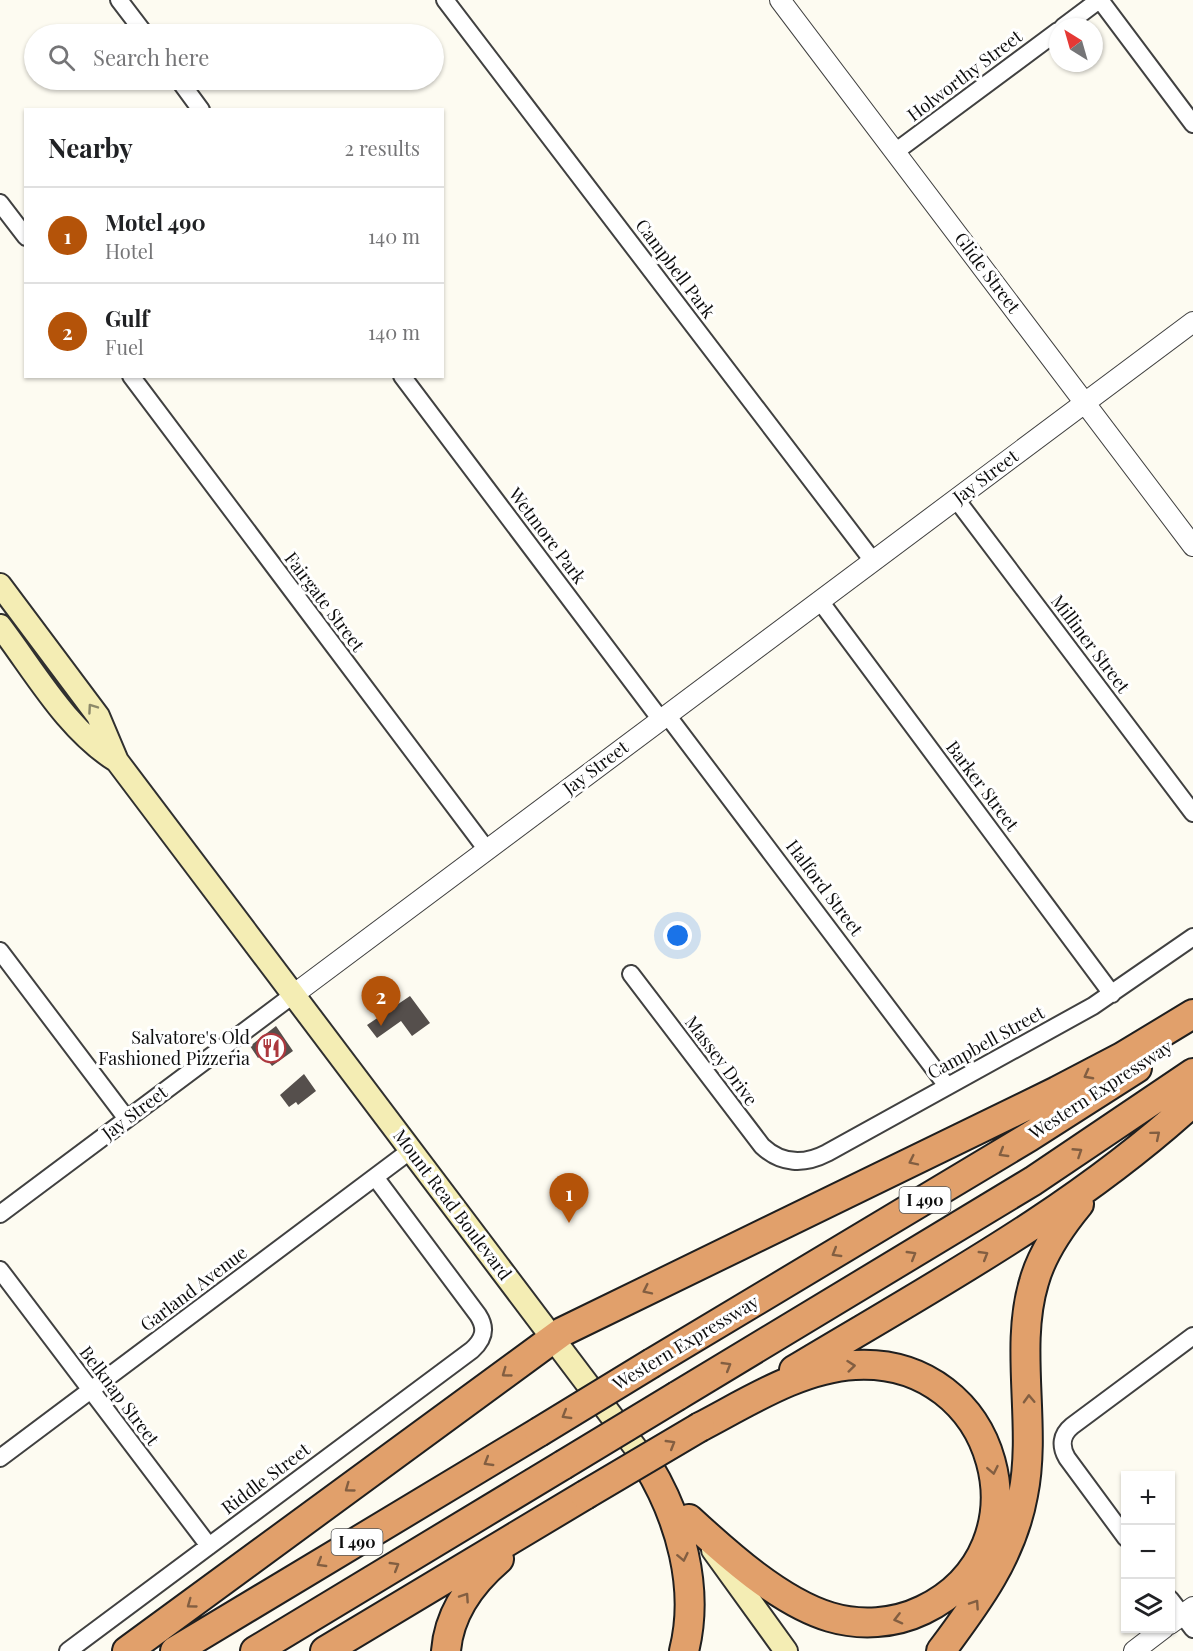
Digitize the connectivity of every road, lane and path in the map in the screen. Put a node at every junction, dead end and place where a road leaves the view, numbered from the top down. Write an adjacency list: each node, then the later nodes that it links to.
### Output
1 (119, 0): 6 (street)
2 (445, 0): 20 (street, Campbell Park)
3 (780, 0): 11 (street, Glide Street)
4 (1100, 0): 5 (street); 10 (street)
5 (1075, 18)
6 (137, 24)
7 (1049, 38): 11 (street, Holworthy Street)
8 (186, 90): 9 (street)
9 (199, 108)
10 (1193, 124)
11 (895, 152): 17 (street, Glide Street)
12 (0, 203): 13 (street)
13 (24, 234)
14 (1193, 322): 17 (street, Jay Street)
15 (133, 378): 27 (street, Fairgate Street)
16 (404, 378): 24 (street, Wetmore Park)
17 (1085, 403): 18 (street, Jay Street); 19 (street, Glide Street)
18 (956, 499): 20 (street, Jay Street); 26 (street, Milliner Street)
19 (1192, 542)
20 (873, 561): 22 (street, Jay Street)
21 (0, 585): 25 (main road, Mount Read Boulevard, one-way to 21)
22 (820, 601): 24 (street, Jay Street); 31 (street, Barker Street)
23 (0, 626): 25 (main road, Mount Read Boulevard)
24 (664, 717): 27 (street, Jay Street); 36 (street, Halford Street)
25 (117, 761): 32 (main road, Mount Read Boulevard)
26 (1193, 813)
27 (487, 850): 32 (street, Jay Street)
28 (1193, 937): 31 (street, Campbell Street)
29 (1, 954): 38 (street)
30 (631, 974): 40 (street, Massey Drive)
31 (1112, 994): 36 (street, Campbell Street)
32 (293, 995): 38 (street, Jay Street); 39 (main road, Mount Read Boulevard)
33 (1193, 1014): 46 (highway, one-way to 46)
34 (1193, 1030): 60 (highway, Western Expressway / I 490, one-way to 60, bridge)
35 (1193, 1073): 61 (highway, Western Expressway / I 490, one-way to 35, bridge)
36 (947, 1086): 40 (street, Campbell Street)
37 (1193, 1102): 41 (highway, one-way to 37)
38 (127, 1119): 43 (street, Jay Street)
39 (411, 1150): 42 (street, Garland Avenue); 46 (main road, Mount Read Boulevard)
40 (788, 1161)
41 (1117, 1167): 48 (highway, one-way to 41); 66 (highway, one-way to 41)
42 (375, 1177): 47 (street, Garland Avenue); 54 (street, Riddle Street)
43 (0, 1214)
44 (0, 1270): 47 (street, Belknap Street)
45 (1193, 1336): 53 (street)
46 (553, 1338): 50 (main road, Mount Read Boulevard); 59 (highway, one-way to 59)
47 (90, 1391): 49 (street, Garland Avenue); 54 (street, Belknap Street)
48 (700, 1426): 51 (highway, one-way to 48, bridge); 52 (highway, one-way to 52)
49 (0, 1458)
50 (647, 1464): 52 (main road, Mount Read Boulevard); 64 (highway, one-way to 64)
51 (585, 1496): 62 (highway); 63 (highway, one-way to 51)
52 (689, 1519): 65 (main road, Mount Read Boulevard)
53 (1121, 1532)
54 (209, 1546): 58 (street, Riddle Street)
55 (1175, 1606): 56 (street)
56 (1185, 1619)
57 (1159, 1633): 67 (street)
58 (68, 1651)
59 (127, 1651)
60 (175, 1651)
61 (255, 1651)
62 (325, 1651)
63 (446, 1651)
64 (684, 1651)
65 (786, 1651)
66 (941, 1651)
67 (1134, 1651)

